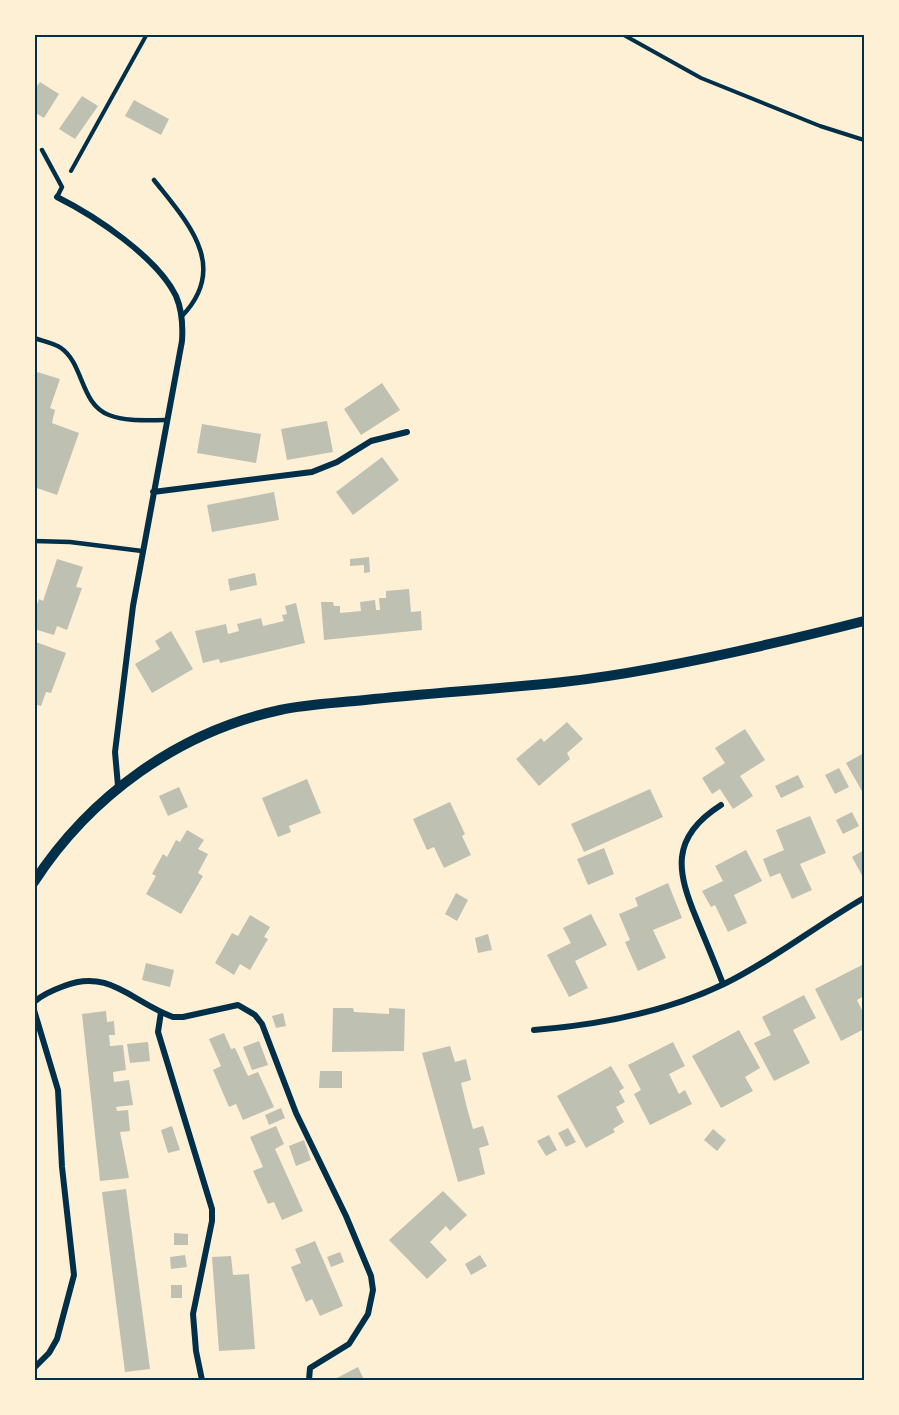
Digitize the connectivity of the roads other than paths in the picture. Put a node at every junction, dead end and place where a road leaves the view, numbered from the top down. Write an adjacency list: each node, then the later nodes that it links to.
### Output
1 (42, 150): 3 (lane)
2 (154, 180): 4 (lane)
3 (57, 197): 4 (street)
4 (182, 316): 6 (street)
5 (34, 338): 6 (lane)
6 (165, 420): 8 (street)
7 (407, 432): 8 (street)
8 (153, 492): 10 (street)
9 (34, 541): 10 (lane)
10 (142, 551): 12 (street)
11 (864, 621): 12 (street)
12 (118, 786): 14 (street)
13 (721, 806): 16 (street)
14 (34, 882)
15 (864, 898): 16 (street)
16 (723, 984): 20 (street)
17 (34, 1002): 19 (street)
18 (34, 1010): 21 (street)
19 (161, 1012): 22 (street); 23 (street)
20 (534, 1030)
21 (34, 1368)
22 (308, 1378)
23 (202, 1380)

